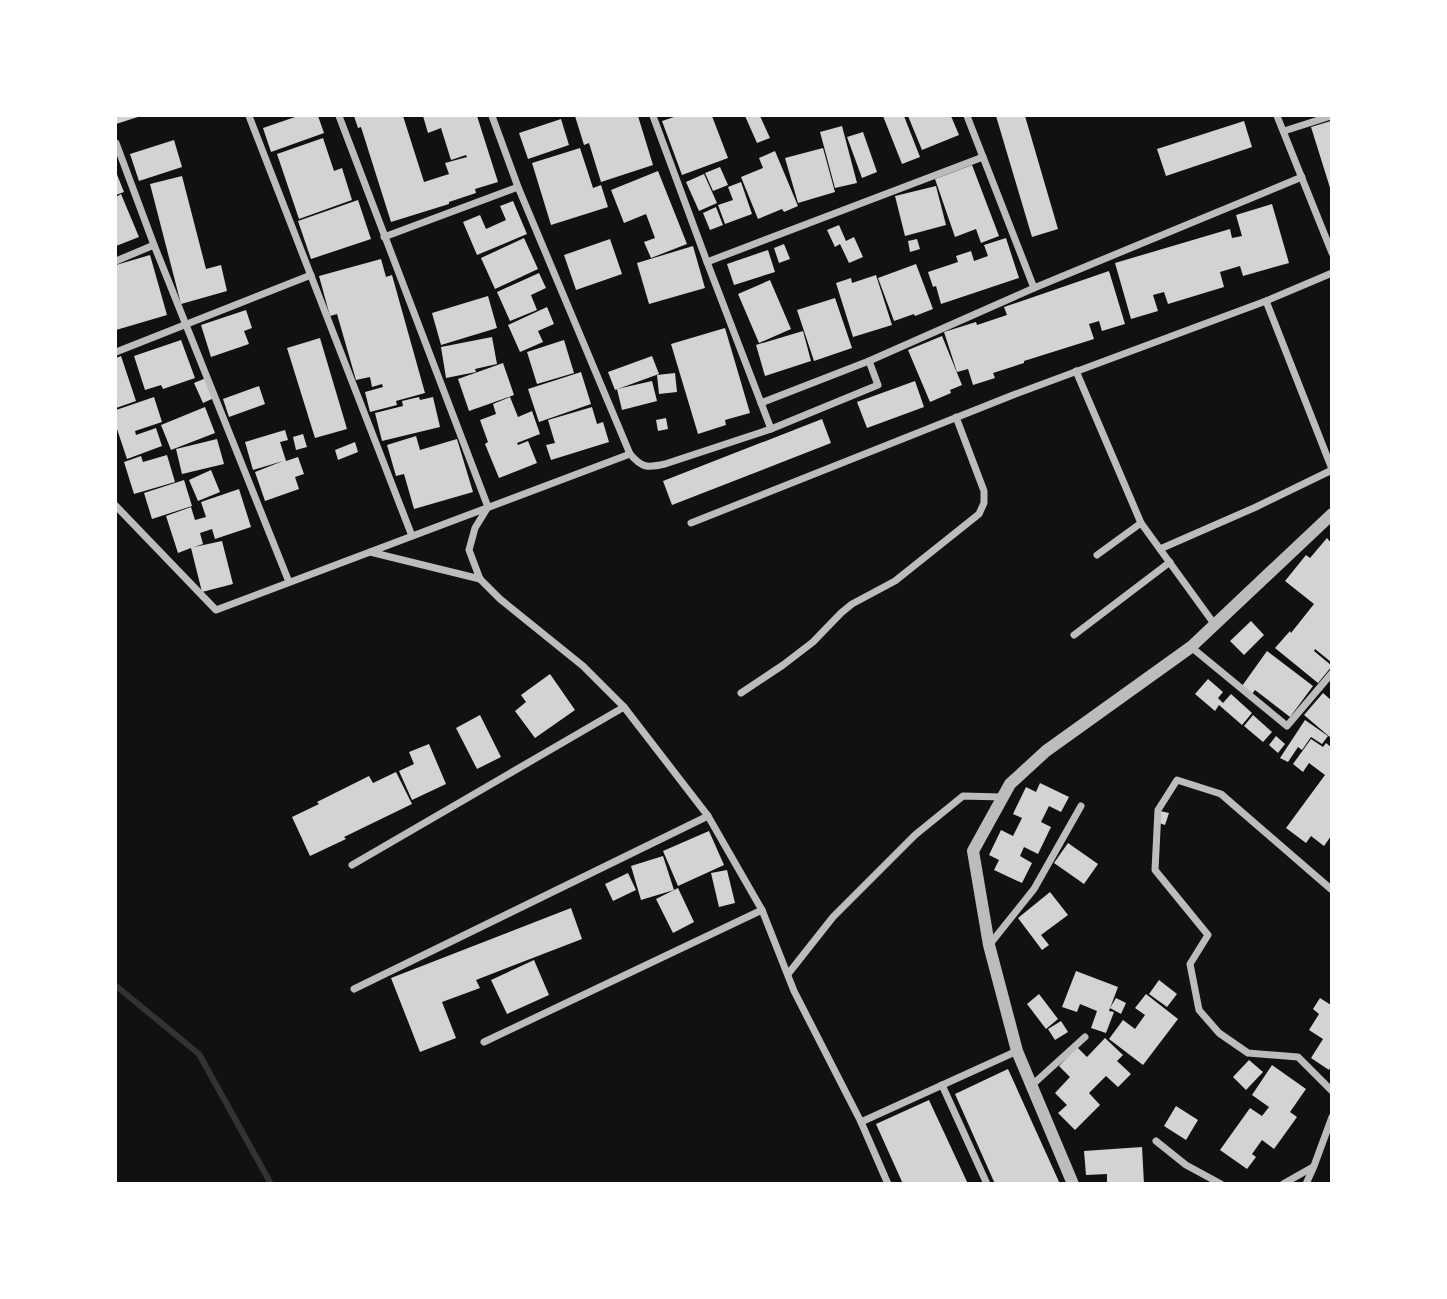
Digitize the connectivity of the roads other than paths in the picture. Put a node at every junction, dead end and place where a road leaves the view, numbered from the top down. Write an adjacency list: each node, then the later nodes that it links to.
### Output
1 (249, 116): 19 (street)
2 (339, 116): 13 (street)
3 (492, 116): 12 (street)
4 (656, 116): 17 (street)
5 (967, 116): 10 (street)
6 (1278, 116): 8 (street)
7 (1331, 116): 8 (street)
8 (1284, 131): 11 (street)
9 (116, 144): 14 (street)
10 (983, 158): 17 (street); 20 (street)
11 (1302, 177): 15 (street); 20 (street)
12 (519, 187): 13 (street); 29 (street)
13 (384, 237): 32 (street)
14 (154, 245): 16 (street); 22 (street)
15 (1332, 253)
16 (116, 261)
17 (707, 262): 26 (street)
18 (1332, 273): 21 (street)
19 (311, 275): 22 (street); 36 (street)
20 (1034, 288): 24 (street)
21 (1266, 300): 25 (street); 30 (street)
22 (186, 324): 23 (street); 42 (street)
23 (116, 352)
24 (869, 361): 26 (street); 28 (street)
25 (1076, 371): 27 (street); 35 (street)
26 (761, 403): 28 (street)
27 (956, 417): 34 (street); 47 (street)
28 (771, 429): 29 (street)
29 (631, 453): 32 (street)
30 (1332, 469): 37 (street)
31 (116, 506): 42 (street)
32 (488, 507): 36 (street); 41 (street)
33 (1331, 516): 43 (street)
34 (691, 523)
35 (1140, 523): 37 (street); 39 (street)
36 (412, 536): 38 (street)
37 (1160, 549): 40 (street)
38 (369, 552): 41 (street); 42 (street)
39 (1097, 555)
40 (1170, 562): 43 (street); 44 (street)
41 (480, 579): 48 (street)
42 (289, 582)
43 (1215, 625): 45 (street)
44 (1074, 635)
45 (1191, 647): 46 (street); 49 (street)
46 (1332, 673)
47 (741, 693)
48 (624, 707): 51 (street); 52 (street)
49 (1002, 797): 55 (street); 56 (street)
50 (1081, 806): 55 (street)
51 (708, 816): 54 (street); 57 (street)
52 (352, 865)
53 (1332, 890): 63 (street)
54 (762, 910): 56 (street); 59 (street)
55 (989, 945): 60 (street)
56 (788, 974): 65 (street)
57 (354, 989)
58 (1085, 1037): 62 (street)
59 (484, 1042)
60 (1017, 1051): 61 (street); 62 (street)
61 (942, 1085): 65 (street); 69 (street)
62 (1031, 1086): 70 (street)
63 (1332, 1091)
64 (1332, 1117): 67 (street)
65 (861, 1122): 68 (street)
66 (1156, 1141): 71 (street)
67 (1314, 1166): 72 (street); 73 (street)
68 (888, 1184)
69 (987, 1184)
70 (1073, 1184)
71 (1221, 1184)
72 (1283, 1184)
73 (1306, 1184)

